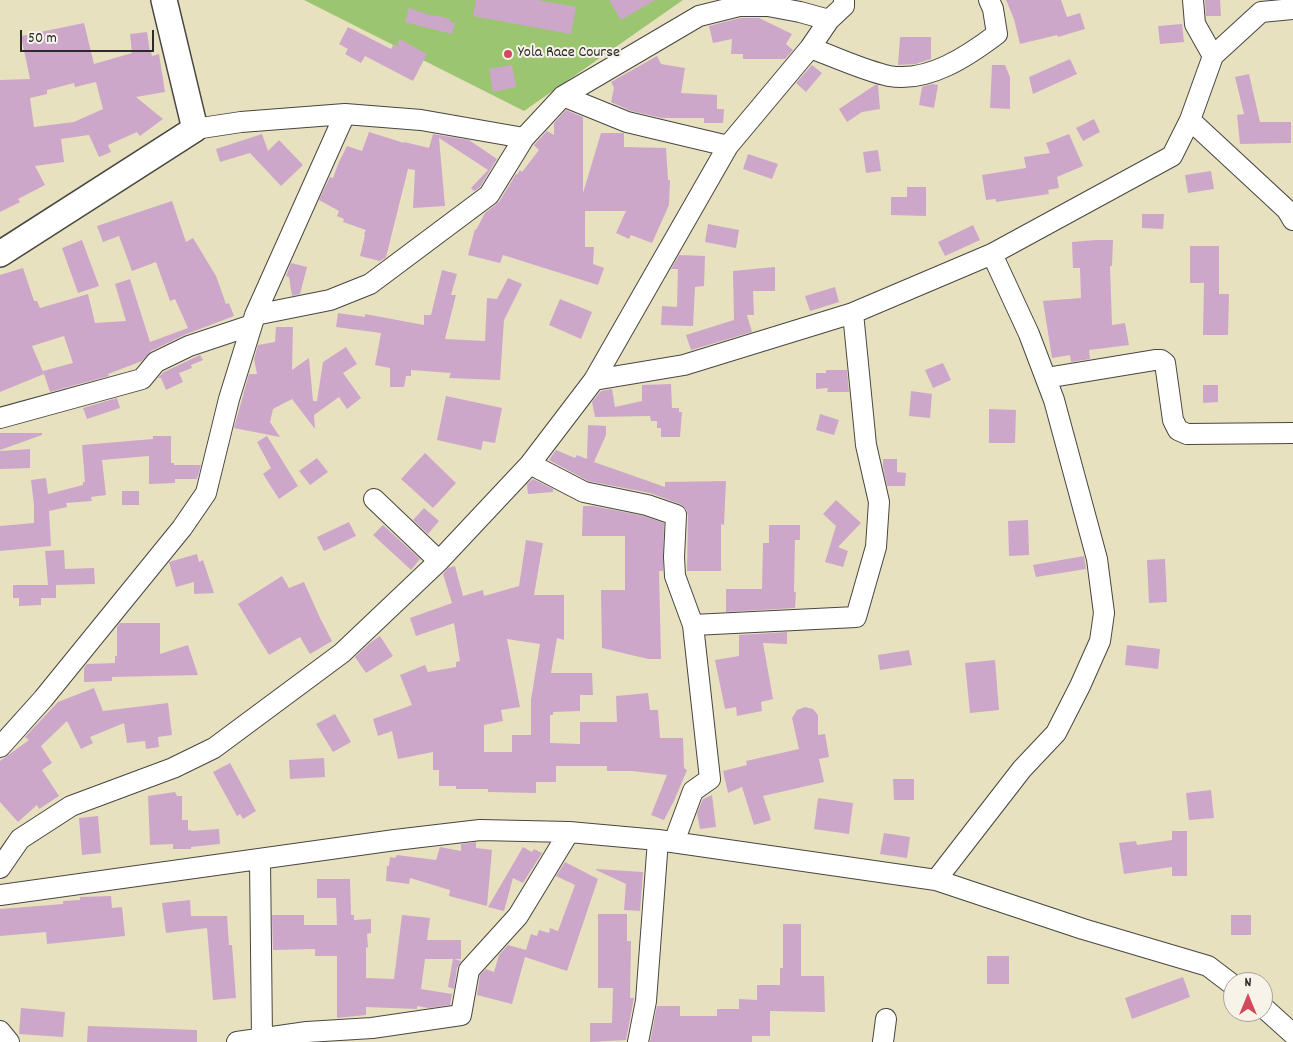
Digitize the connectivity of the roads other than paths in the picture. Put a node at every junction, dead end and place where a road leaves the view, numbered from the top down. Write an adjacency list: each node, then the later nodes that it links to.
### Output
1 (164, 0): 13 (street)
2 (844, 0): 7 (street)
3 (990, 0): 8 (street)
4 (1194, 0): 9 (street)
5 (1264, 6): 6 (street); 9 (street)
6 (1293, 9)
7 (829, 20): 8 (street); 10 (street)
8 (810, 48): 15 (street)
9 (1213, 56): 12 (street)
10 (563, 96): 14 (street); 15 (street)
11 (345, 114): 13 (street); 14 (street); 20 (street)
12 (1190, 120): 16 (street); 18 (street)
13 (195, 128): 17 (street)
14 (524, 138): 20 (street)
15 (728, 146): 22 (street)
16 (1293, 220)
17 (0, 254)
18 (992, 254): 19 (street); 21 (street)
19 (853, 313): 22 (street); 28 (street)
20 (254, 320): 23 (street); 29 (street)
21 (1046, 378): 24 (street); 34 (street)
22 (594, 380): 25 (street)
23 (0, 418)
24 (1293, 433)
25 (530, 464): 27 (street); 28 (street)
26 (374, 499): 27 (street)
27 (440, 561): 33 (street)
28 (693, 625): 31 (street)
29 (0, 747)
30 (569, 832): 31 (street); 32 (street); 41 (street)
31 (666, 841): 34 (street); 46 (street)
32 (260, 860): 35 (street); 43 (street)
33 (0, 868)
34 (936, 880): 36 (street)
35 (0, 895)
36 (1223, 977)
37 (1273, 1016): 40 (street)
38 (886, 1019): 47 (street)
39 (0, 1030): 44 (street)
40 (1293, 1034)
41 (373, 1035): 42 (street)
42 (308, 1037): 43 (street)
43 (262, 1038): 45 (street)
44 (9, 1042)
45 (238, 1042)
46 (638, 1042)
47 (883, 1042)

